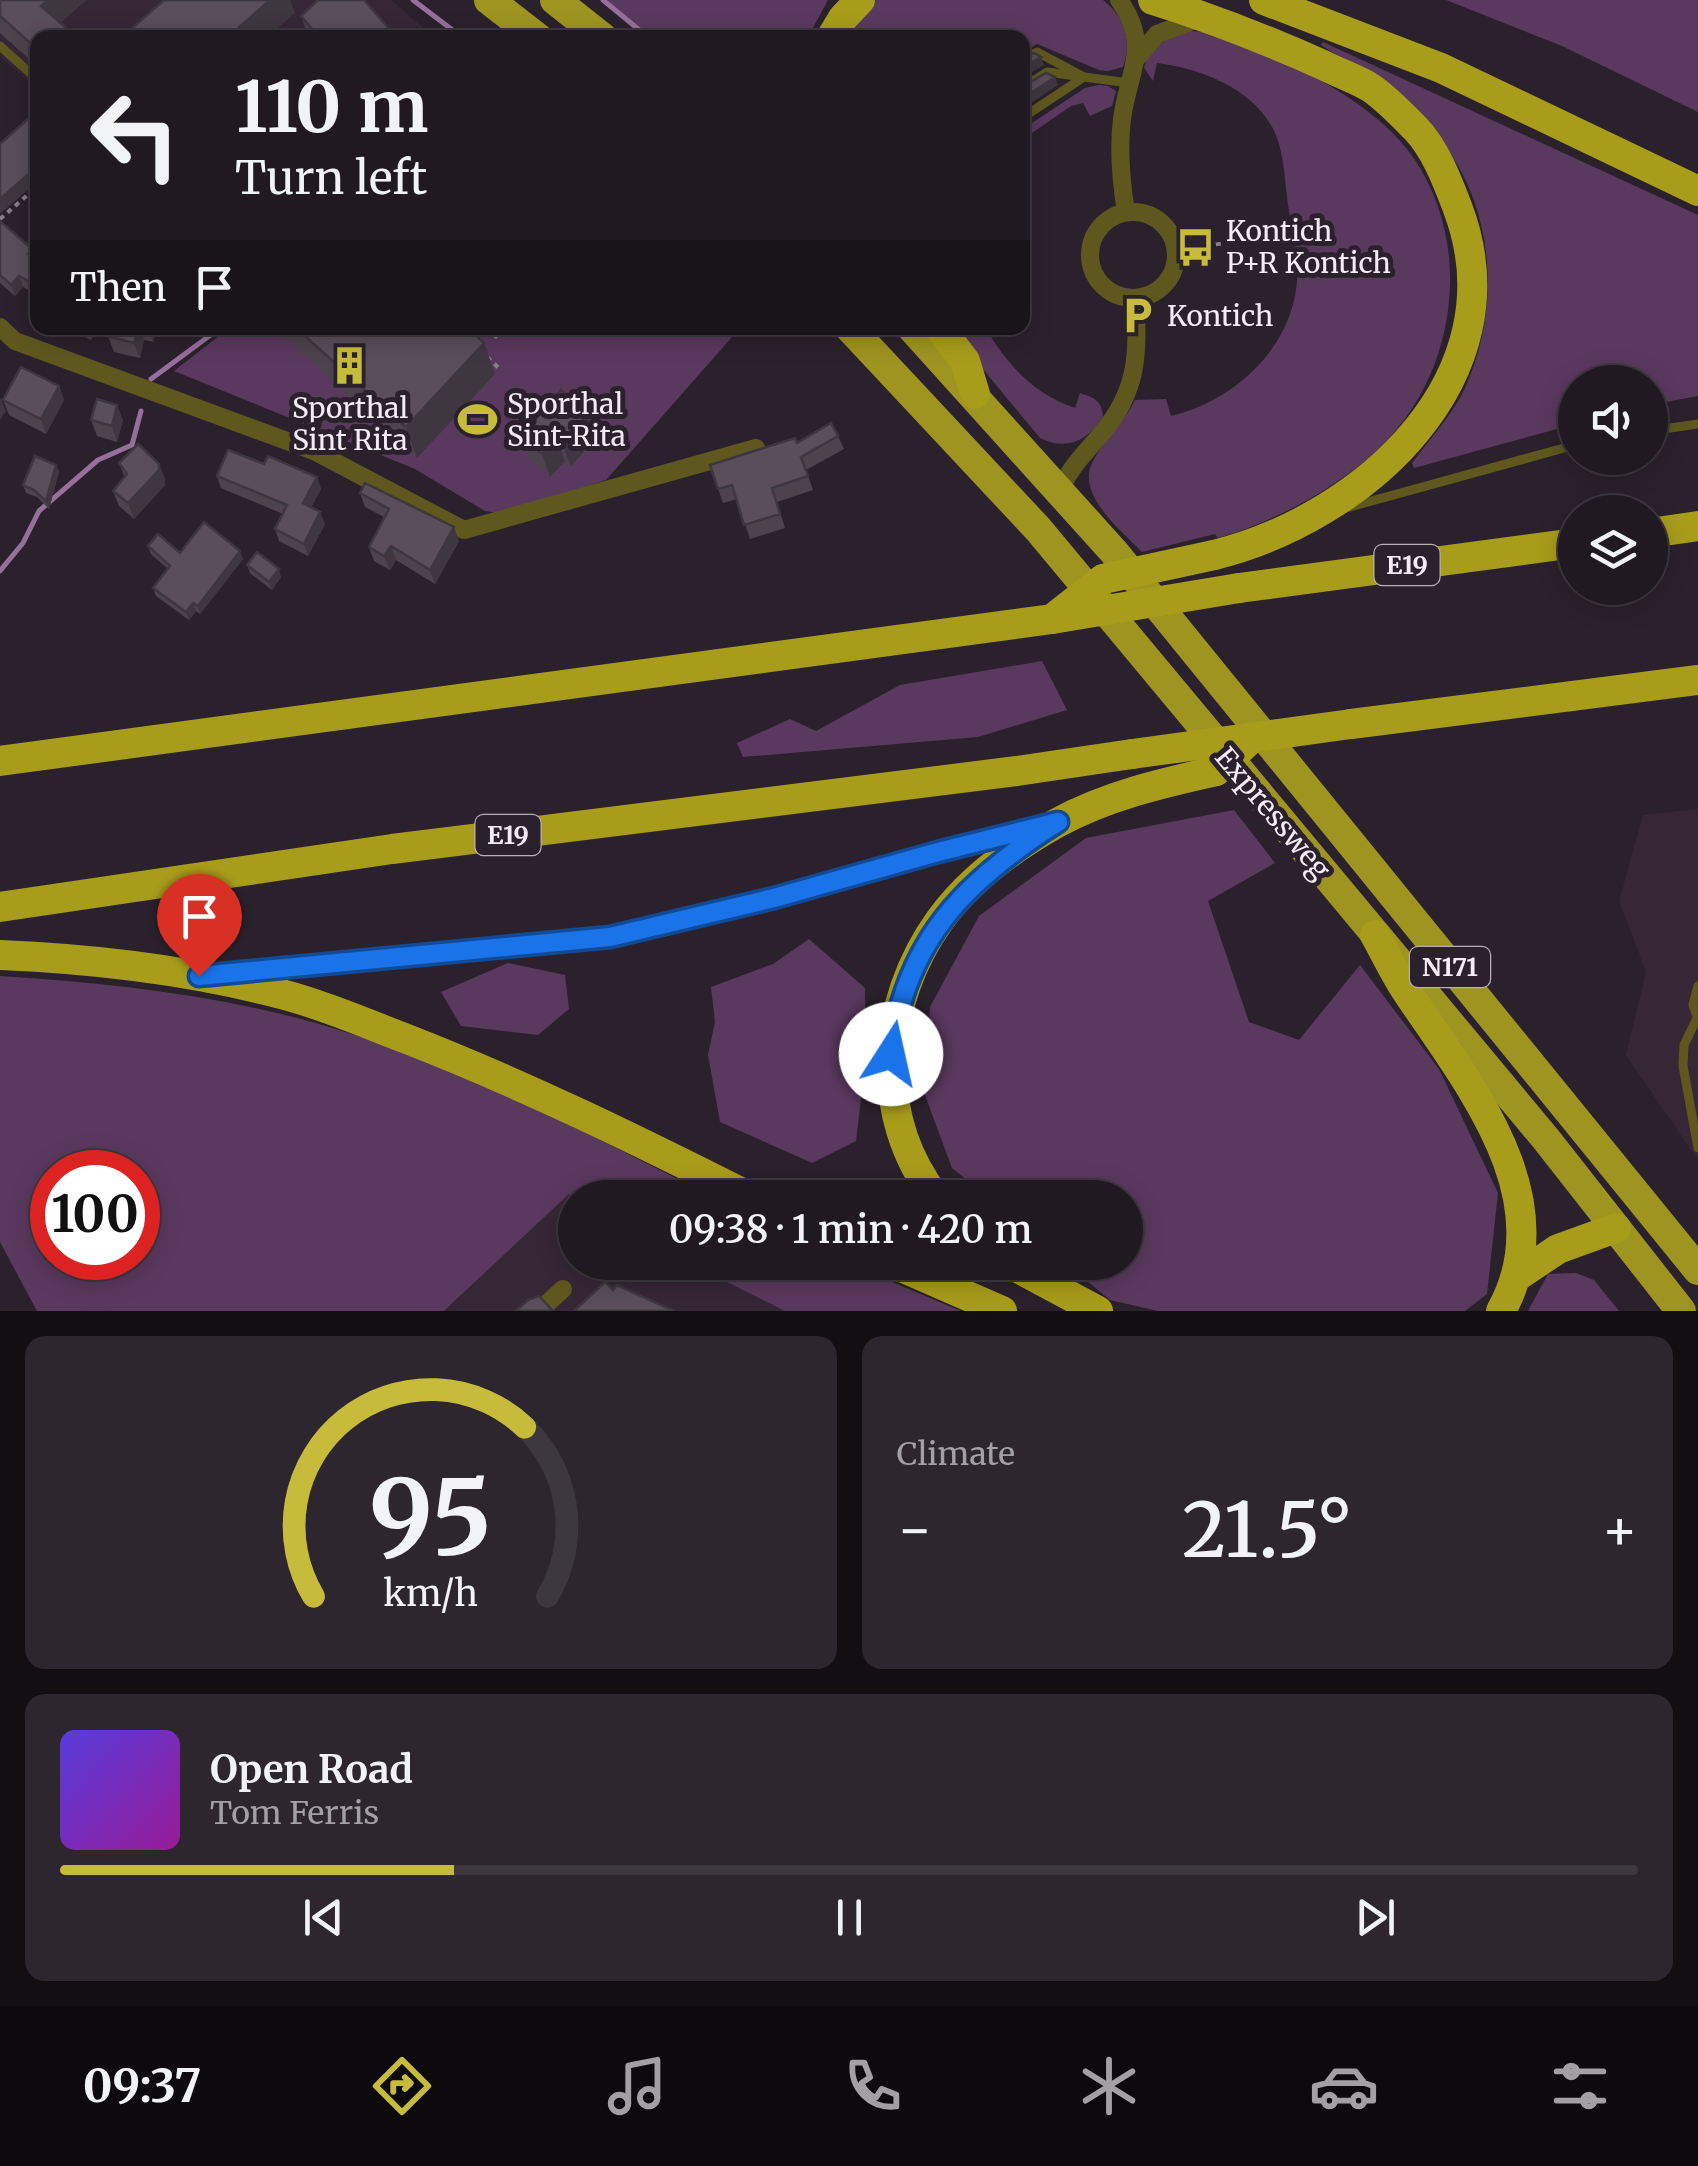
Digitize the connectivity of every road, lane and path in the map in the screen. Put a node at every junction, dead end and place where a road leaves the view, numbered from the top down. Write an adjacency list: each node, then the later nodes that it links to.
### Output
1 (489, 0): 8 (highway)
2 (556, 0): 9 (highway)
3 (860, 0): 10 (highway)
4 (1119, 0): 13 (street)
5 (1153, 0): 7 (highway)
6 (1264, 0): 19 (highway)
7 (1206, 16): 13 (street); 40 (highway)
8 (528, 30)
9 (593, 30)
10 (836, 30)
11 (0, 46): 14 (lane)
12 (1030, 57): 15 (lane)
13 (1138, 58): 17 (street)
14 (30, 73)
15 (1084, 77): 16 (lane); 17 (lane); 18 (lane)
16 (1030, 83)
17 (1132, 83): 21 (street)
18 (1030, 113)
19 (1698, 191)
20 (30, 193): 22 (path)
21 (1126, 212): 25 (street); 25 (street)
22 (0, 218)
23 (1272, 238): 24 (path)
24 (1196, 248)
25 (1136, 298): 39 (street)
26 (0, 327): 37 (street)
27 (494, 335): 31 (path)
28 (857, 335): 42 (highway, Expressweg / N171)
29 (919, 335): 34 (highway, Expressweg / N171)
30 (945, 335): 34 (highway)
31 (501, 341)
32 (478, 349): 33 (path)
33 (502, 370)
34 (975, 394): 39 (highway, Expressweg / N171)
35 (1698, 424): 36 (lane)
36 (1668, 428)
37 (756, 448)
38 (1558, 450): 40 (lane)
39 (1060, 490): 42 (highway); 60 (highway, Expressweg / N171)
40 (1315, 516): 45 (highway, bridge)
41 (1698, 526): 43 (highway)
42 (1038, 529): 51 (highway, Expressweg / N171)
43 (1668, 530)
44 (1558, 545): 45 (highway, E19, bridge)
45 (1052, 619): 48 (highway, E19)
46 (1698, 680): 47 (highway, E19, bridge)
47 (1252, 738): 49 (highway, bridge); 50 (highway, E19, bridge)
48 (0, 762)
49 (1058, 822): 53 (lane); 58 (highway)
50 (0, 907)
51 (1375, 935): 59 (highway, Expressweg / N171); 62 (highway)
52 (0, 954): 53 (highway)
53 (199, 976): 57 (highway)
54 (1698, 986): 55 (lane)
55 (1697, 1018): 56 (lane)
56 (1698, 1148)
57 (715, 1180)
58 (926, 1180)
59 (1616, 1228): 60 (highway); 62 (highway); 70 (highway, Expressweg / N171)
60 (1664, 1229): 61 (highway, Expressweg / N171)
61 (1698, 1270)
62 (1516, 1277): 69 (highway)
63 (931, 1280): 67 (highway)
64 (1040, 1280): 68 (highway)
65 (564, 1289): 66 (street)
66 (540, 1311)
67 (1002, 1311)
68 (1098, 1311)
69 (1501, 1311)
70 (1681, 1311)

